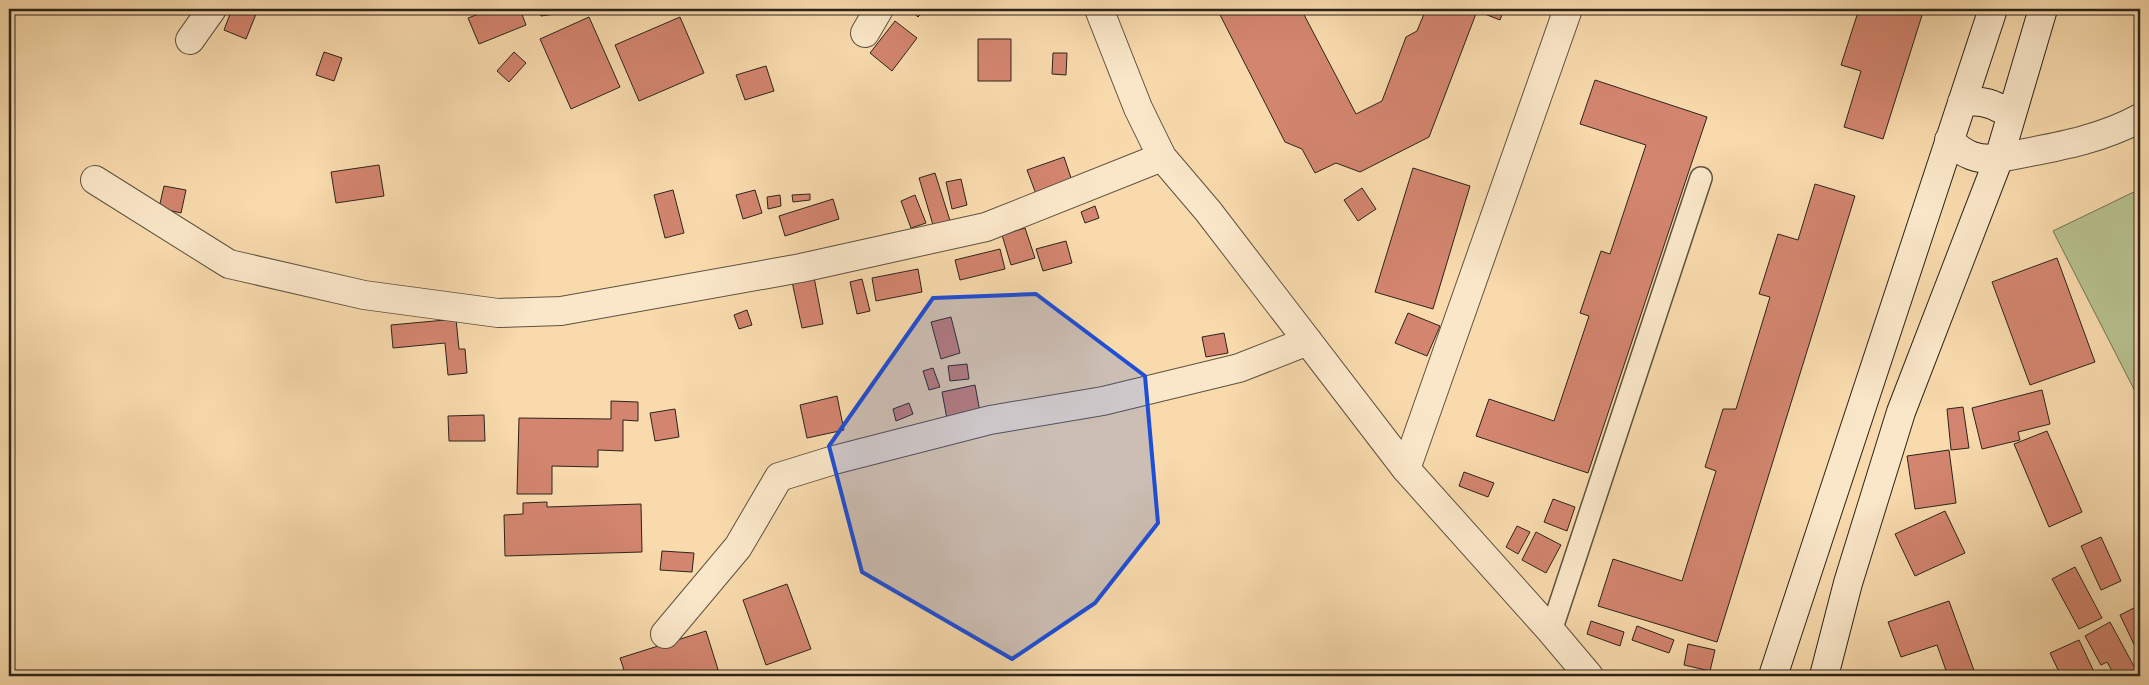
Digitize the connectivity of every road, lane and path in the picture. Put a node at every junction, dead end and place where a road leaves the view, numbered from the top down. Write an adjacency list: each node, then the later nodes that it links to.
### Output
1 (212, 9): 8 (street)
2 (879, 9): 7 (street)
3 (1099, 9): 13 (street)
4 (1568, 9): 18 (street)
5 (1992, 9): 9 (street)
6 (2043, 9): 10 (street)
7 (865, 32)
8 (190, 40)
9 (1962, 102): 10 (street); 12 (street)
10 (2011, 116): 14 (street)
11 (2140, 118): 14 (street)
12 (1949, 140): 14 (street); 22 (street)
13 (1162, 157): 16 (street); 17 (street)
14 (1999, 158): 23 (street)
15 (1701, 178): 19 (lane)
16 (95, 180)
17 (1308, 341): 18 (street); 20 (street)
18 (1406, 469): 19 (street)
19 (1551, 631): 21 (street)
20 (666, 634)
21 (1589, 676)
22 (1774, 676)
23 (1824, 676)

